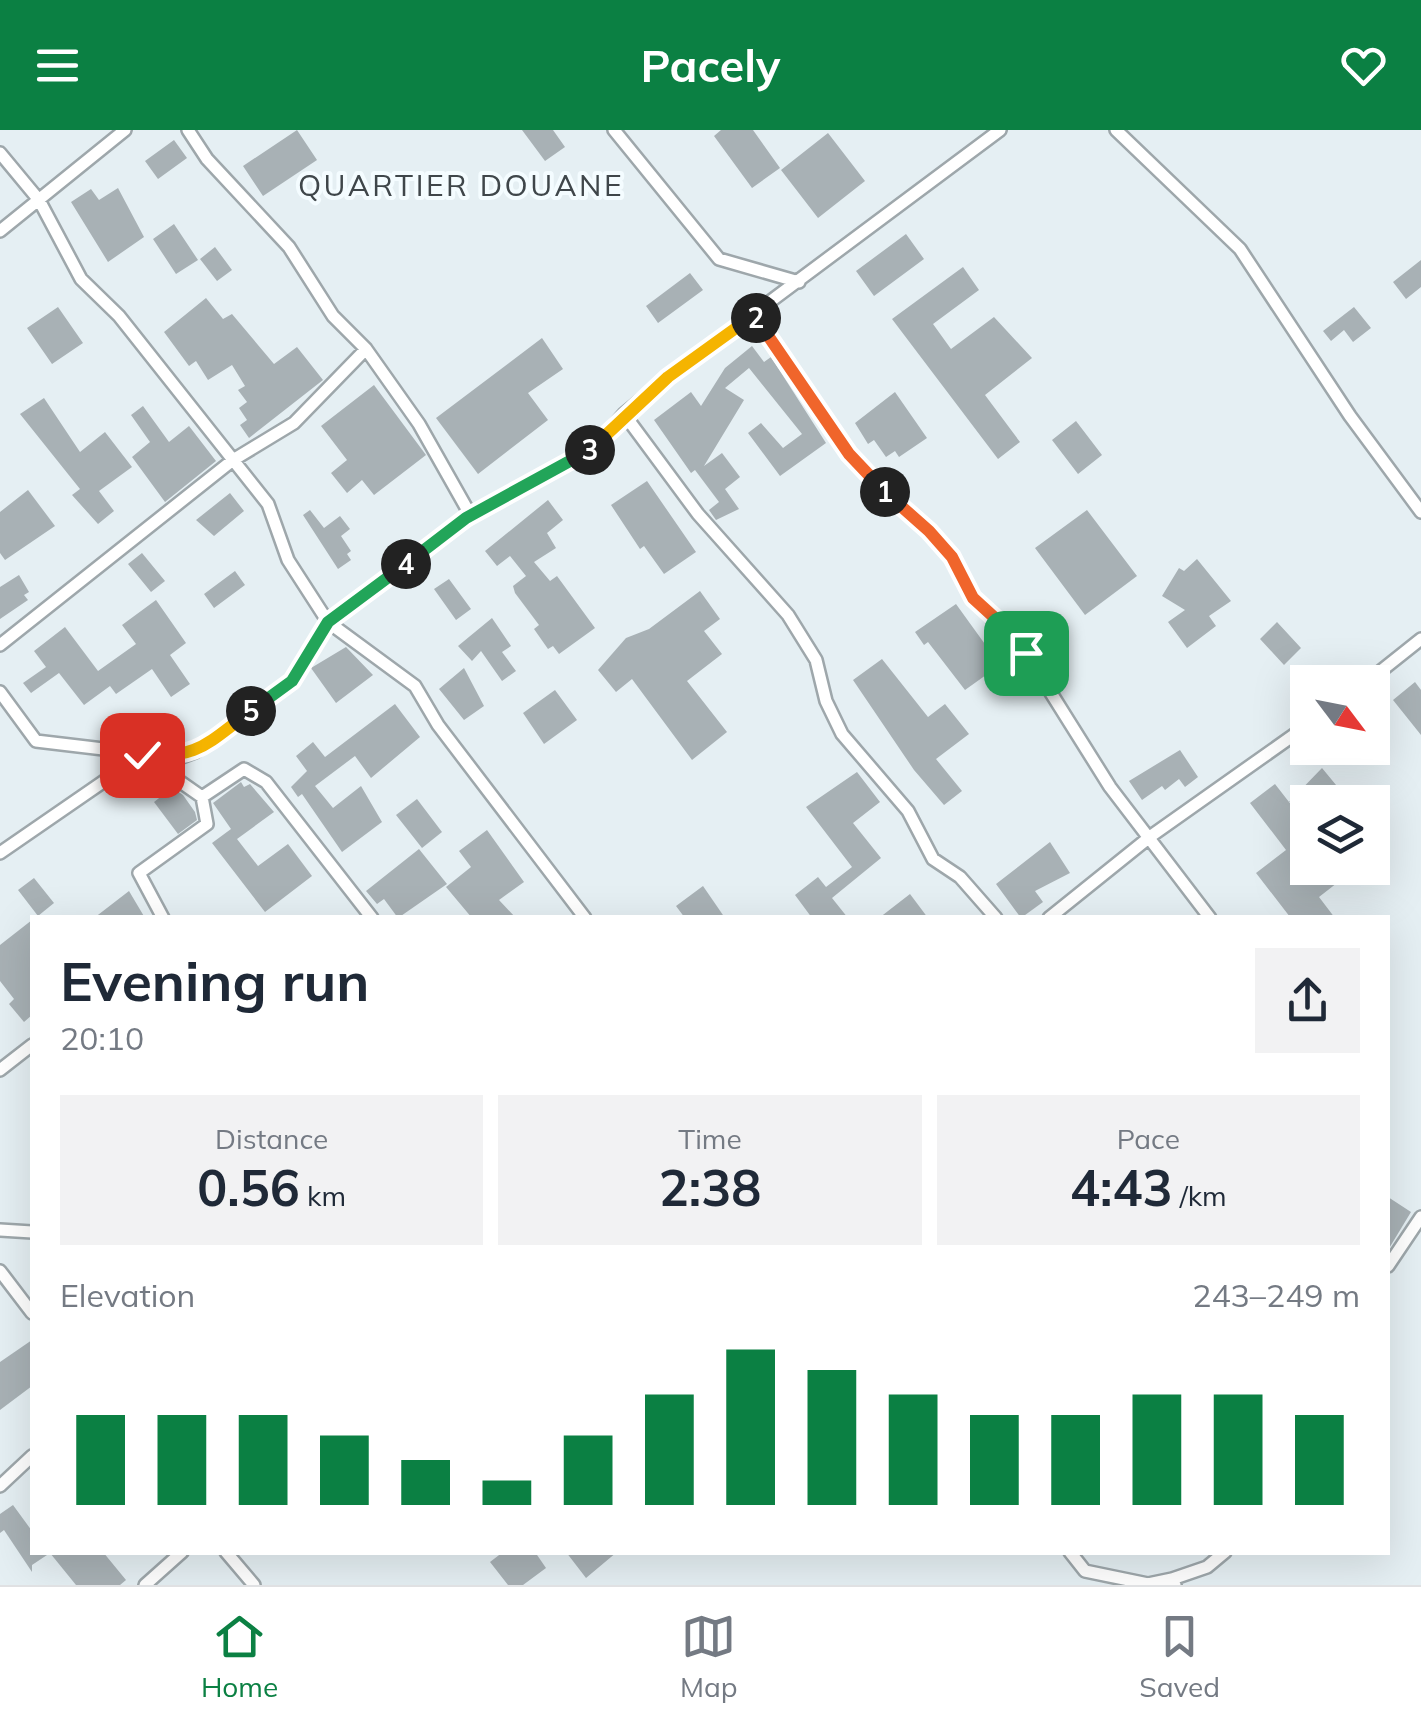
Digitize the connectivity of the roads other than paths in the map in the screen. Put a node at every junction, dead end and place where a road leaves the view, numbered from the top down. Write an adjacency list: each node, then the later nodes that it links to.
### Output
1 (125, 130): 7 (street)
2 (188, 130): 11 (street)
3 (614, 130): 9 (street)
4 (1000, 130): 9 (street)
5 (1116, 130): 14 (street)
6 (0, 153): 7 (street)
7 (38, 200): 8 (street); 13 (street)
8 (0, 230)
9 (799, 282): 10 (street)
10 (754, 315): 12 (street); 24 (street)
11 (366, 349): 13 (street); 15 (street)
12 (624, 414): 15 (street); 29 (street)
13 (233, 460): 16 (street); 18 (street)
14 (1421, 512)
15 (471, 516): 16 (street)
16 (328, 622): 22 (street); 28 (street)
17 (1421, 639): 19 (street)
18 (0, 644)
19 (1388, 665)
20 (0, 692): 22 (street)
21 (1290, 738): 24 (street)
22 (142, 755): 23 (street); 25 (street)
23 (202, 797): 26 (street); 27 (street)
24 (1151, 836): 30 (street); 31 (street)
25 (0, 853)
26 (161, 915)
27 (370, 915)
28 (584, 915)
29 (993, 915)
30 (1053, 915)
31 (1208, 915)
32 (30, 1047): 33 (street)
33 (0, 1070)
34 (1421, 1217): 37 (street)
35 (0, 1230): 36 (street)
36 (30, 1232)
37 (1390, 1263)
38 (3, 1280): 39 (street)
39 (30, 1311)
40 (30, 1458): 41 (street)
41 (0, 1486)
42 (179, 1555): 47 (street)
43 (229, 1555): 48 (street)
44 (1072, 1555): 46 (street)
45 (1221, 1555): 46 (street)
46 (1174, 1582)
47 (145, 1585)
48 (254, 1585)

